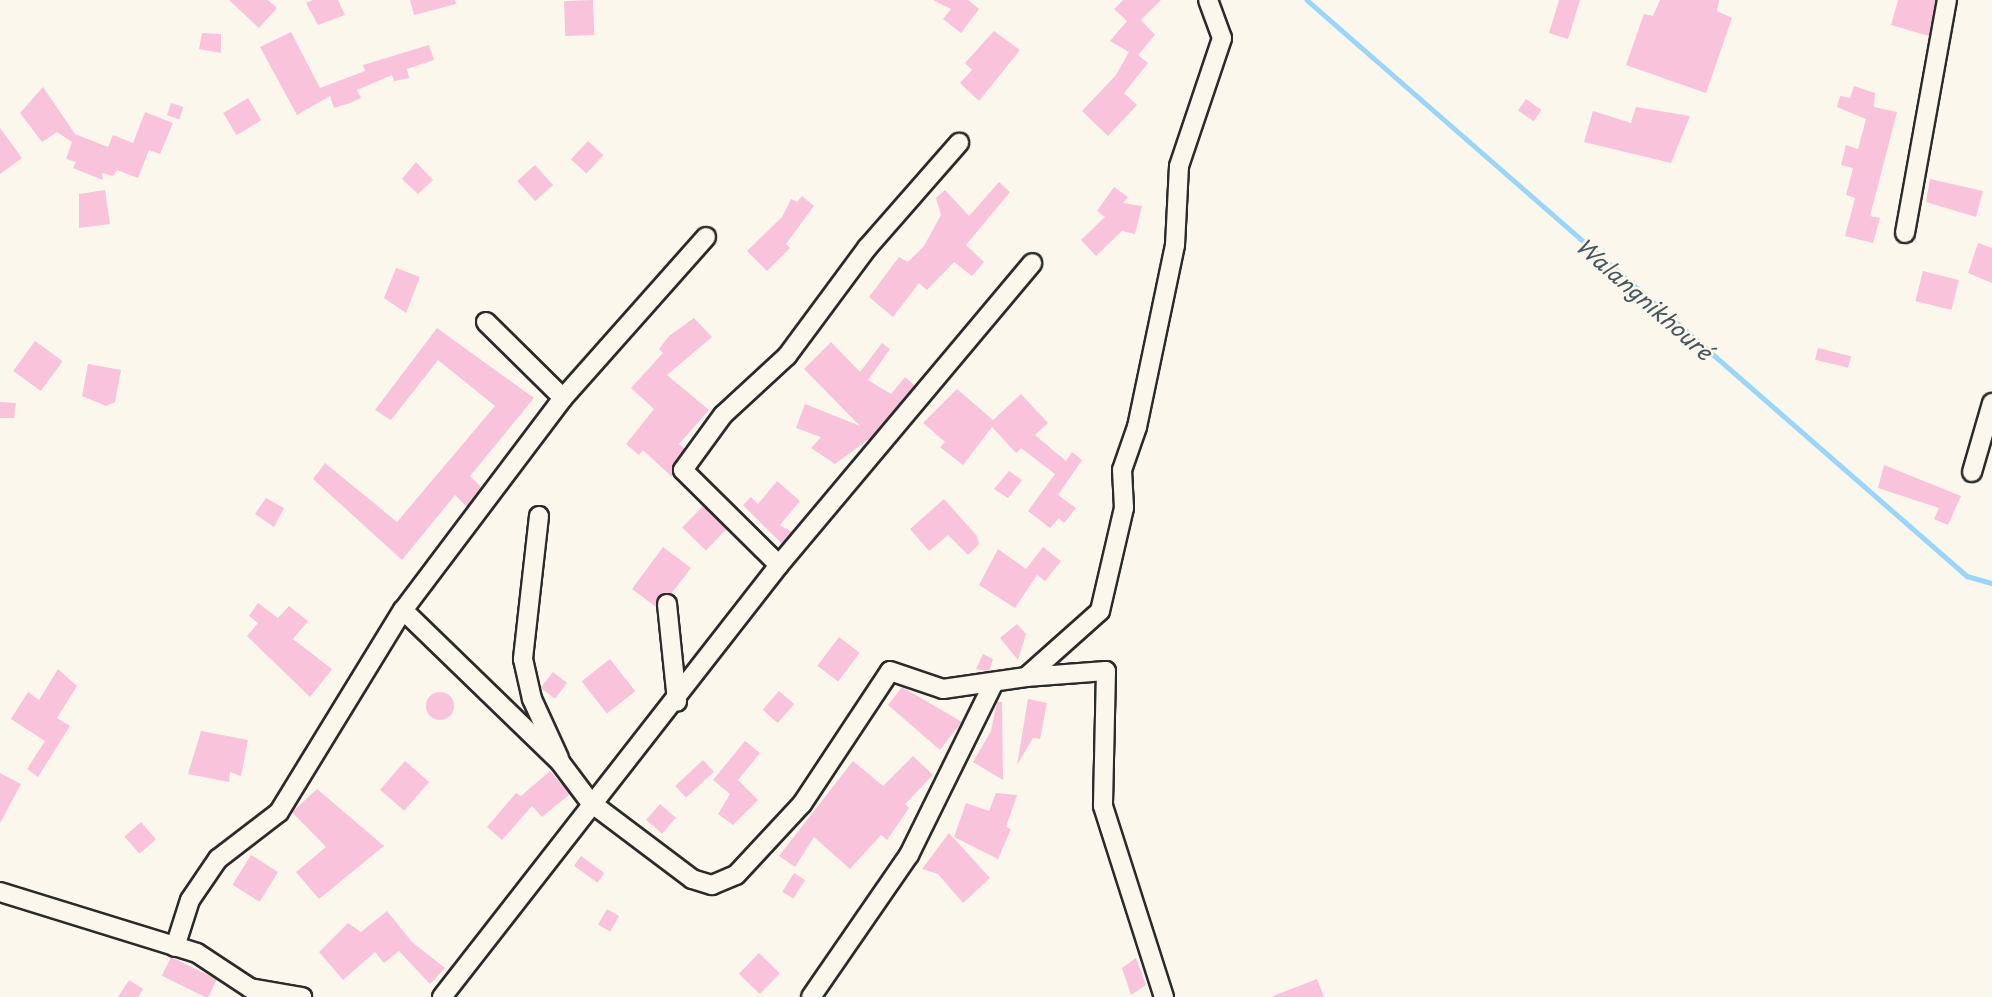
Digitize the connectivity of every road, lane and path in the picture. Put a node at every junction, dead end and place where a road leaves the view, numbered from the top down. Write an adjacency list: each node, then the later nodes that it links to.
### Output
1 (1208, 0): 15 (street)
2 (1947, 0): 4 (street)
3 (958, 143): 12 (street)
4 (1905, 232)
5 (706, 237): 8 (street)
6 (1032, 263): 12 (street)
7 (486, 322): 8 (street)
8 (562, 398): 14 (street)
9 (1992, 403): 10 (street)
10 (1972, 472)
11 (539, 516): 18 (street)
12 (779, 565): 17 (street)
13 (667, 604): 17 (street)
14 (403, 610): 18 (street); 21 (street)
15 (1026, 677): 16 (street); 25 (street)
16 (992, 686): 19 (street); 24 (street)
17 (677, 700): 19 (street)
18 (560, 762): 19 (street)
19 (590, 802): 23 (street)
20 (0, 892): 21 (street)
21 (175, 947): 22 (street)
22 (302, 997)
23 (442, 997)
24 (812, 997)
25 (1164, 997)

